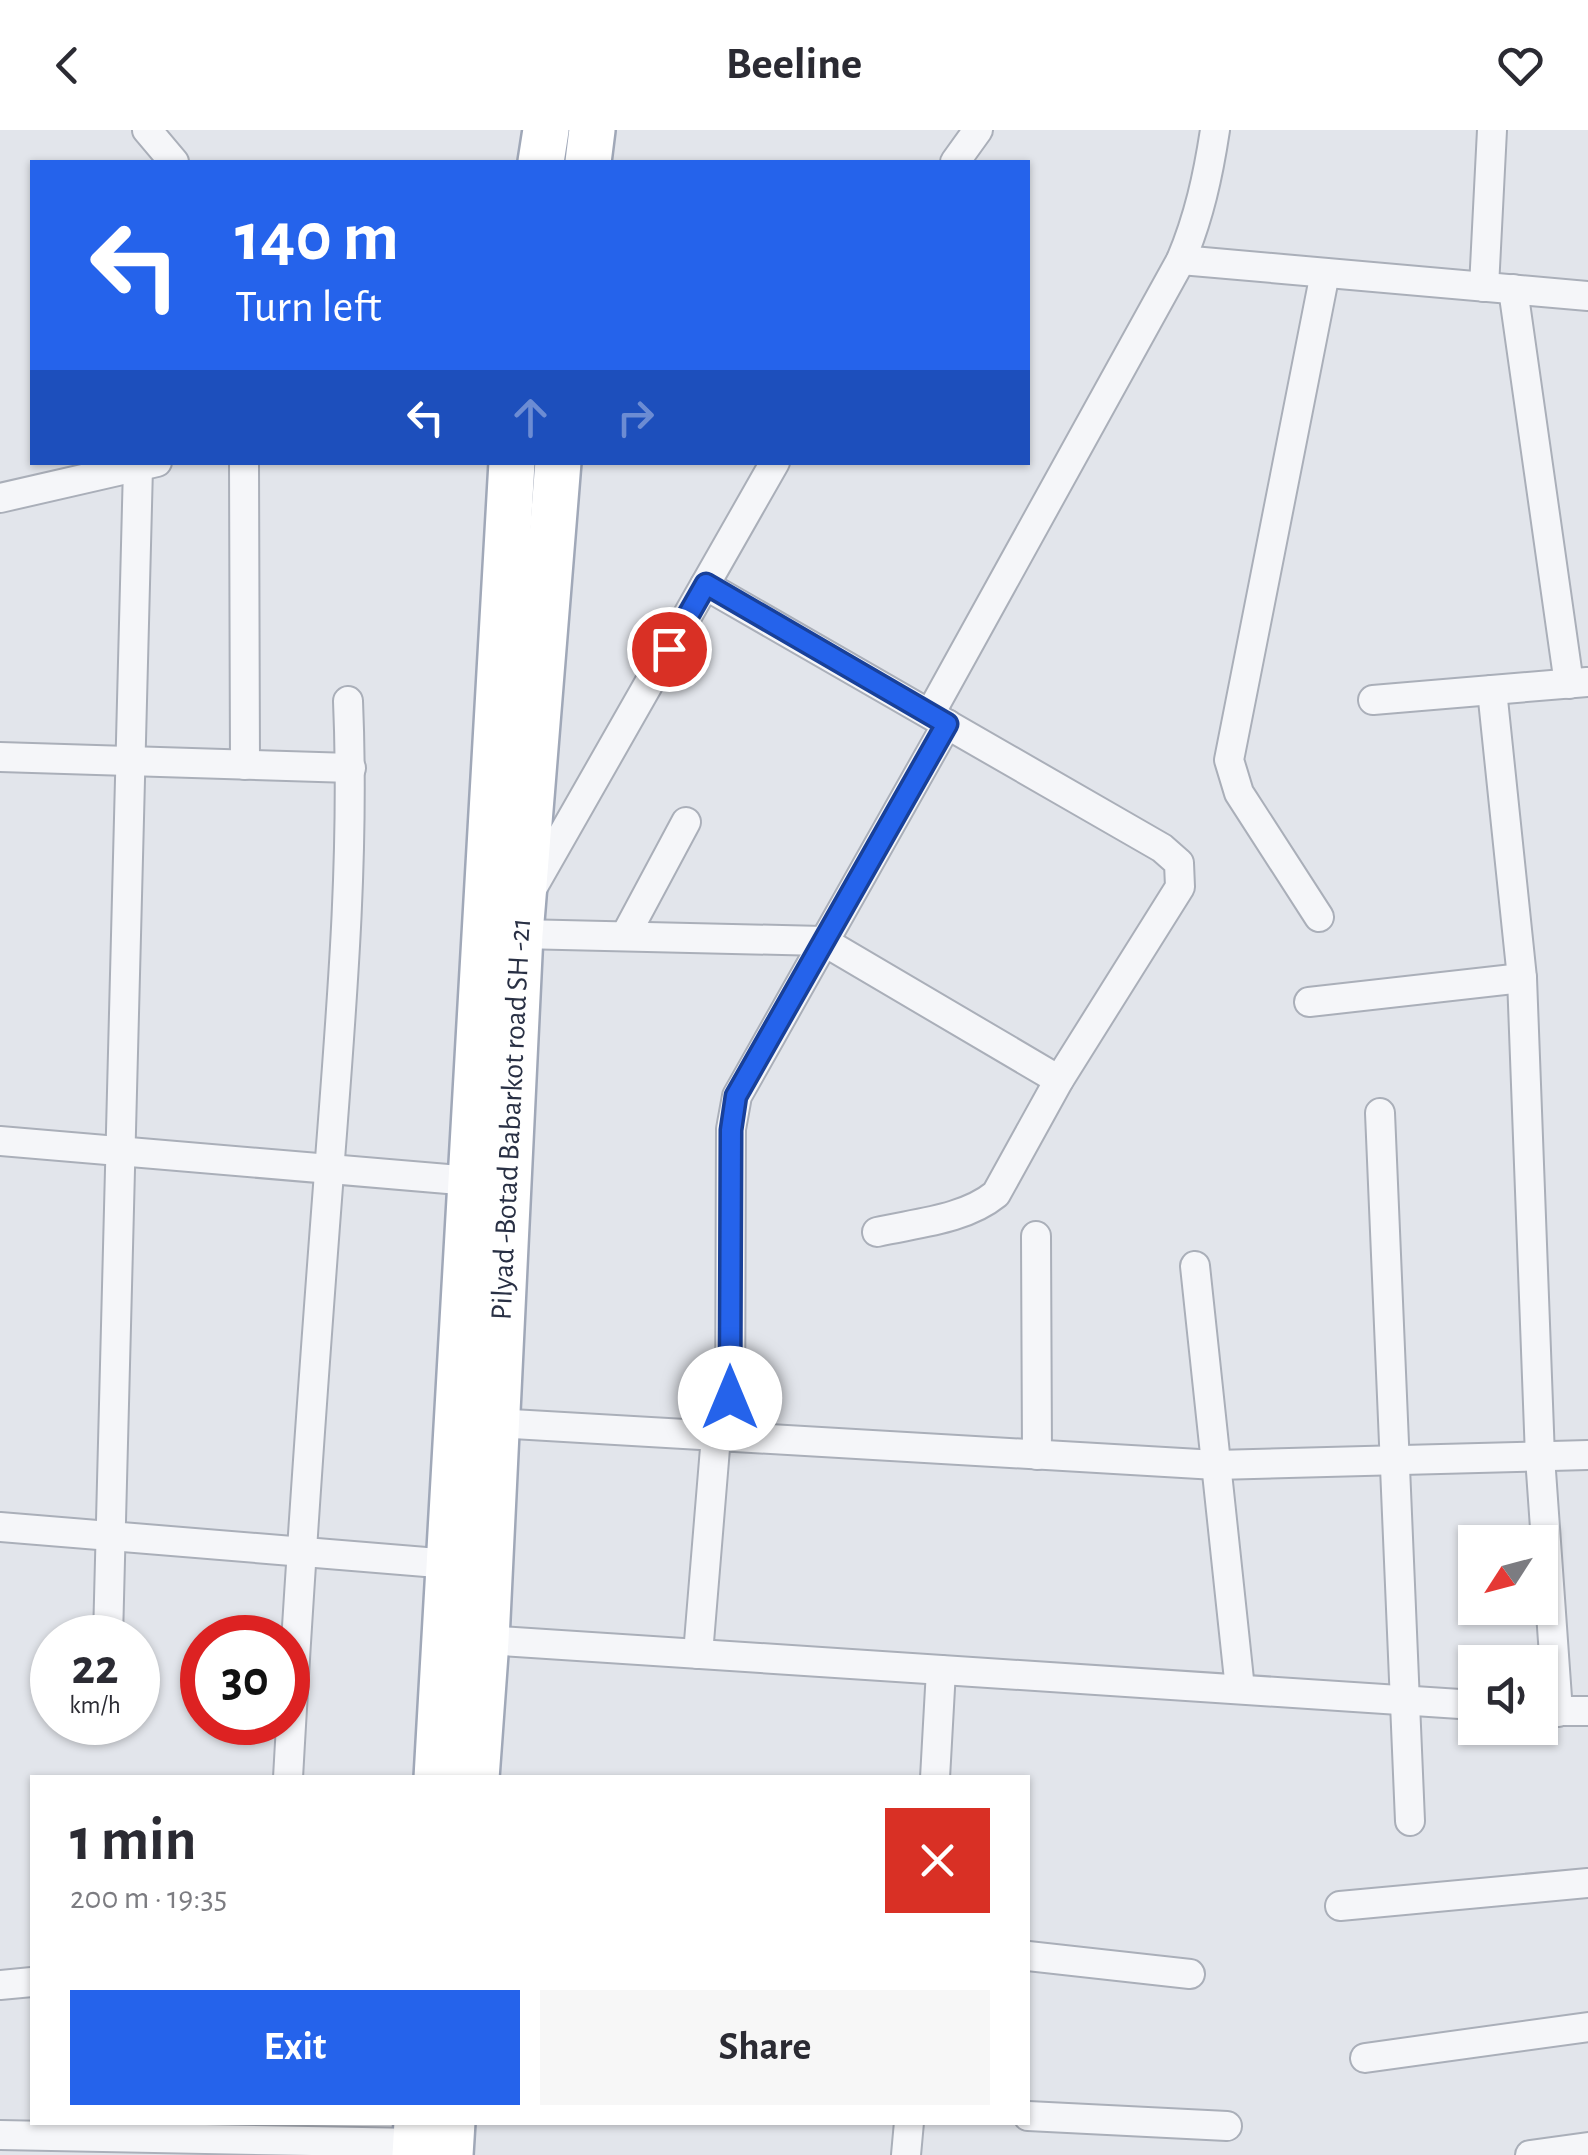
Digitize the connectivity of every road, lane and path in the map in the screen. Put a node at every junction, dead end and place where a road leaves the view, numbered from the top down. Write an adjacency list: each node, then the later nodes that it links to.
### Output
1 (147, 130): 7 (street)
2 (546, 130): 8 (main road)
3 (592, 130): 9 (main road)
4 (978, 130): 10 (street)
5 (1215, 130): 11 (street)
6 (1492, 130): 13 (street)
7 (172, 160)
8 (542, 160)
9 (588, 160)
10 (956, 160)
11 (1181, 260): 12 (street); 26 (street)
12 (1325, 273): 13 (street); 33 (street)
13 (1498, 288): 14 (street); 22 (street)
14 (1588, 296)
15 (148, 465): 20 (street); 29 (street)
16 (244, 465): 30 (street)
17 (506, 465): 27 (main road, Pilyad -Botad Babarkot road SH -21)
18 (558, 465): 27 (main road, Pilyad -Botad Babarkot road SH -21)
19 (773, 465): 21 (street)
20 (0, 498)
21 (706, 584): 26 (street); 34 (street)
22 (1579, 683): 23 (street)
23 (1492, 690): 24 (street); 37 (street)
24 (1373, 700)
25 (348, 701): 31 (street)
26 (939, 719): 36 (street); 39 (street)
27 (516, 734): 34 (main road, Pilyad -Botad Babarkot road SH -21); 44 (main road, Pilyad -Botad Babarkot road SH -21)
28 (0, 758): 29 (street)
29 (132, 761): 30 (street); 42 (street)
30 (245, 765): 31 (street)
31 (351, 768): 43 (street)
32 (686, 822): 35 (street)
33 (1318, 917)
34 (521, 920): 35 (street); 48 (main road, Pilyad -Botad Babarkot road SH -21)
35 (625, 936): 36 (street)
36 (824, 940): 39 (street); 49 (street)
37 (1522, 978): 38 (street); 52 (street)
38 (1309, 1002)
39 (1060, 1080): 45 (street)
40 (1380, 1113): 53 (street)
41 (0, 1141): 42 (street)
42 (122, 1151): 43 (street); 56 (street)
43 (329, 1169): 44 (street); 57 (street)
44 (471, 1181): 58 (main road, Pilyad -Botad Babarkot road SH -21)
45 (877, 1232)
46 (1036, 1236): 50 (street)
47 (1195, 1266): 54 (street)
48 (496, 1423): 49 (street); 60 (main road, Pilyad -Botad Babarkot road SH -21)
49 (723, 1436): 50 (street); 62 (street)
50 (1037, 1454): 54 (street)
51 (1588, 1456): 52 (street)
52 (1540, 1457): 53 (street); 61 (street)
53 (1394, 1460): 54 (street); 65 (street)
54 (1216, 1465): 64 (street)
55 (0, 1527): 56 (street)
56 (111, 1536): 57 (street); 59 (street)
57 (301, 1551): 58 (street); 69 (street)
58 (450, 1564): 70 (main road, Pilyad -Botad Babarkot road SH -21)
59 (109, 1615)
60 (486, 1640): 62 (street); 71 (main road, Pilyad -Botad Babarkot road SH -21)
61 (1547, 1645)
62 (698, 1654): 63 (street)
63 (942, 1670): 64 (street); 72 (street)
64 (1240, 1690): 65 (street)
65 (1405, 1700): 66 (street); 73 (street)
66 (1458, 1705)
67 (1558, 1711): 68 (street)
68 (1588, 1712)
69 (288, 1775)
70 (437, 1775)
71 (476, 1775)
72 (936, 1775)
73 (1410, 1821)
74 (1588, 1883): 75 (street)
75 (1340, 1906)
76 (1030, 1956): 77 (street)
77 (1190, 1974)
78 (30, 1982): 79 (street)
79 (0, 1985)
80 (1588, 2027): 81 (street)
81 (1365, 2058)
82 (1030, 2116): 84 (street)
83 (909, 2125): 89 (street)
84 (1228, 2126)
85 (0, 2135): 87 (street)
86 (430, 2140): 87 (street)
87 (140, 2146)
88 (1584, 2150): 90 (street)
89 (906, 2155)
90 (1530, 2155)

